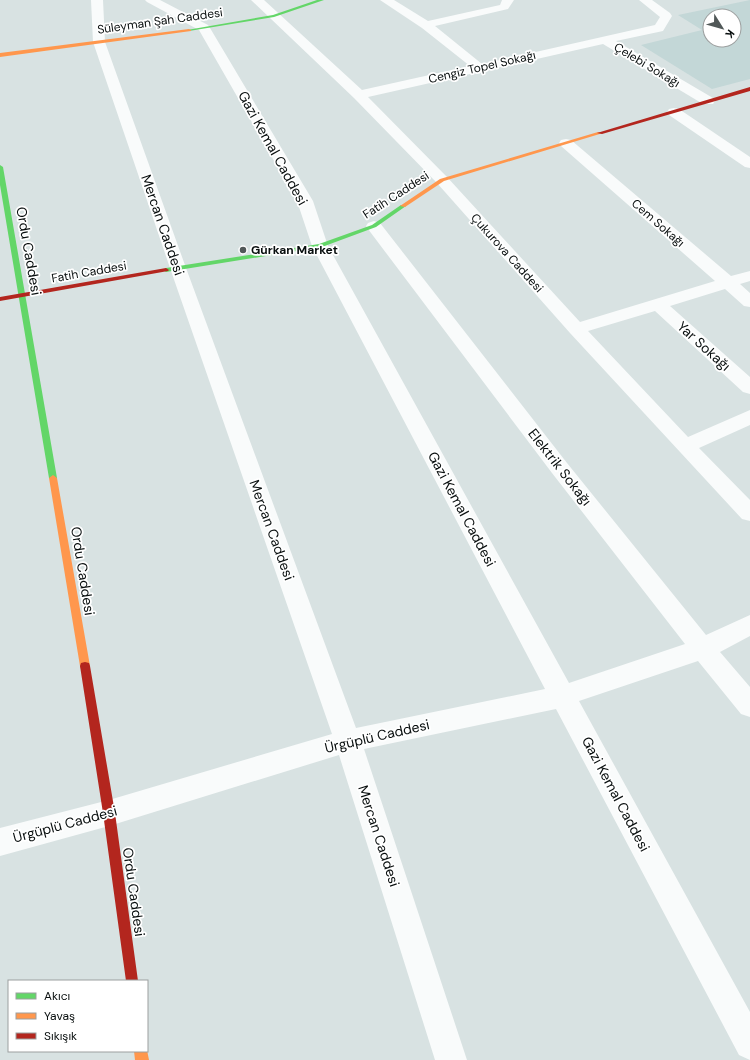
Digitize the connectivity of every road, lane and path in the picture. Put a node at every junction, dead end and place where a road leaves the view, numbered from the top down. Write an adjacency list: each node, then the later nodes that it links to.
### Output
1 (96, 0): 12 (street, Mercan Caddesi)
2 (151, 0): 10 (street)
3 (257, 0): 8 (street, Çukurova Caddesi)
4 (322, 0): 8 (street, Süleyman Şah Caddesi)
5 (386, 0): 9 (street)
6 (508, 0): 9 (street)
7 (645, 0): 11 (street, Çelebi Sokağı)
8 (274, 16): 10 (street, Süleyman Şah Caddesi); 16 (street, Çukurova Caddesi)
9 (426, 25): 14 (street)
10 (204, 28): 12 (street, Süleyman Şah Caddesi); 24 (street, Gazi Kemal Caddesi)
11 (605, 40): 14 (street, Cengiz Topel Sokağı); 17 (street, Çelebi Sokağı)
12 (99, 42): 13 (street, Süleyman Şah Caddesi); 25 (street, Mercan Caddesi)
13 (0, 55)
14 (480, 68): 16 (street, Cengiz Topel Sokağı)
15 (750, 89): 17 (street, Fatih Caddesi)
16 (359, 95): 22 (street, Çukurova Caddesi)
17 (708, 101): 18 (street, Fatih Caddesi)
18 (674, 112): 19 (street, Fatih Caddesi); 20 (street)
19 (566, 143): 22 (street, Fatih Caddesi); 27 (street, Cem Sokağı)
20 (750, 164)
21 (0, 167): 28 (street, Ordu Caddesi)
22 (442, 180): 23 (street, Fatih Caddesi); 32 (street, Çukurova Caddesi)
23 (374, 226): 24 (street, Fatih Caddesi); 38 (street, Elektrik Sokağı)
24 (320, 246): 25 (street, Fatih Caddesi); 39 (street, Gazi Kemal Caddesi)
25 (178, 268): 28 (street, Fatih Caddesi); 41 (street, Mercan Caddesi)
26 (750, 276): 27 (street)
27 (727, 283): 30 (street, Cem Sokağı); 31 (street)
28 (23, 296): 29 (street, Fatih Caddesi); 42 (street, Ordu Caddesi)
29 (0, 300)
30 (750, 302)
31 (658, 304): 32 (street); 33 (street, Yar Sokağı)
32 (576, 329): 35 (street, Çukurova Caddesi)
33 (750, 388)
34 (750, 417): 35 (street)
35 (685, 446): 36 (street, Çukurova Caddesi)
36 (750, 513)
37 (750, 625): 38 (street, Ürgüplü Caddesi)
38 (702, 649): 39 (street, Ürgüplü Caddesi); 40 (street, Elektrik Sokağı)
39 (563, 696): 41 (street, Ürgüplü Caddesi); 45 (street, Gazi Kemal Caddesi)
40 (750, 706)
41 (348, 741): 42 (street, Ürgüplü Caddesi); 46 (street, Mercan Caddesi)
42 (109, 813): 43 (street, Ürgüplü Caddesi); 44 (street, Ordu Caddesi)
43 (0, 842)
44 (132, 980)
45 (750, 1044)
46 (451, 1060)

